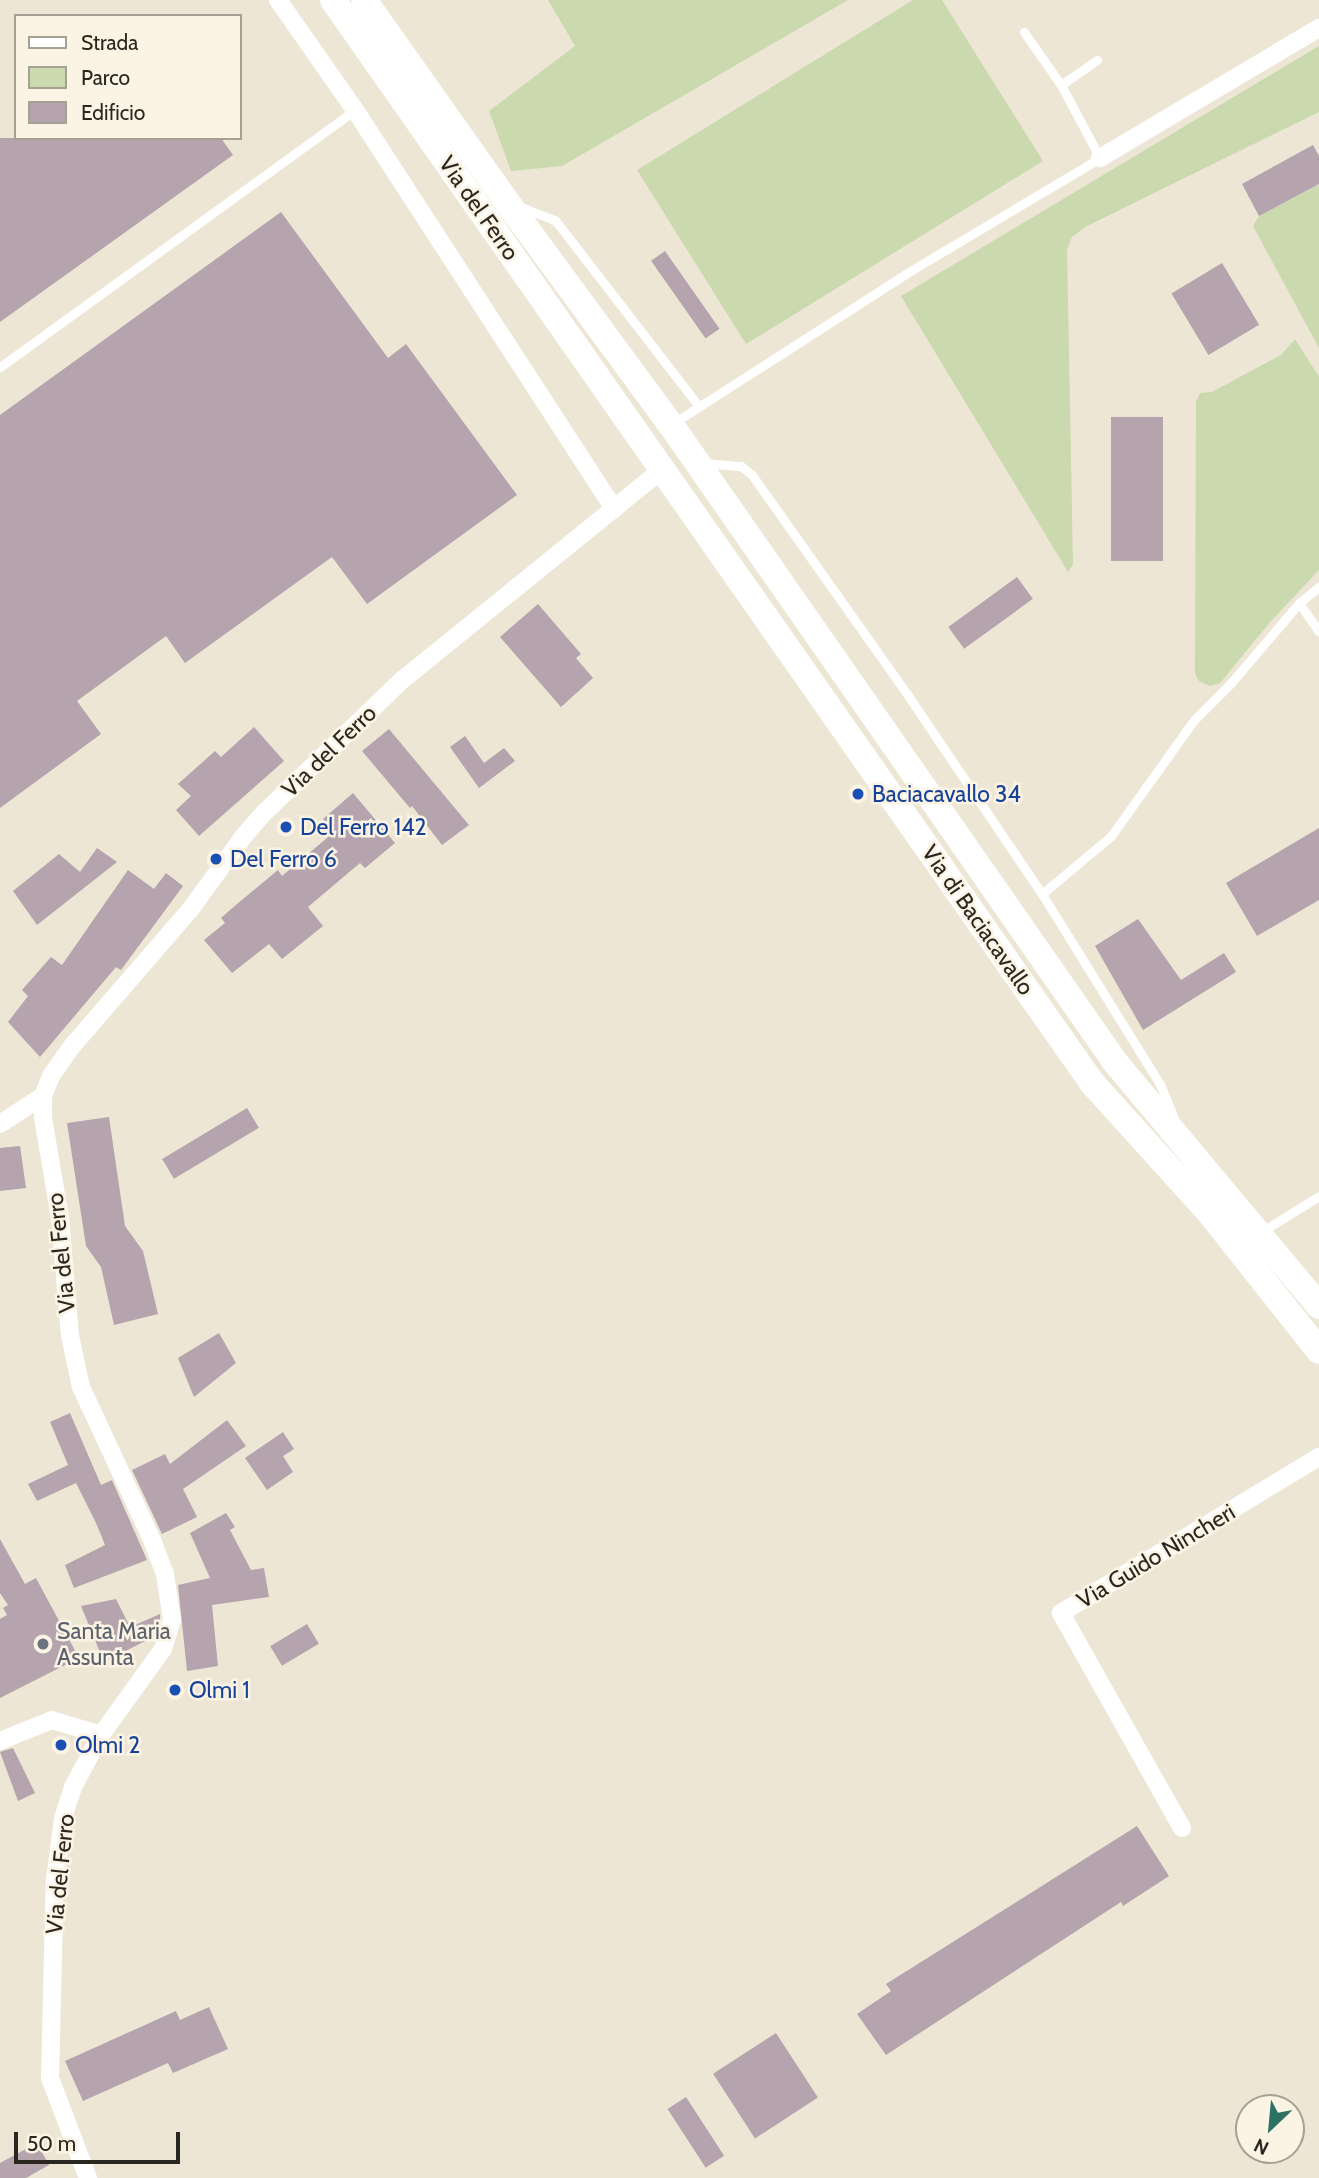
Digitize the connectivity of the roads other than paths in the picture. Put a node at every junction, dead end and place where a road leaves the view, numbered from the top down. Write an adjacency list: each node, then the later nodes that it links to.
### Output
1 (278, 0): 8 (street)
2 (333, 0): 15 (main road, Via del Ferro)
3 (364, 0): 10 (main road, Via del Ferro)
4 (1319, 29): 9 (street)
5 (1024, 32): 7 (lane)
6 (1097, 60): 7 (lane)
7 (1061, 85): 9 (lane)
8 (355, 110): 11 (lane); 16 (street)
9 (1100, 158): 12 (lane)
10 (507, 202): 12 (lane); 13 (main road, Via del Ferro)
11 (0, 367)
12 (699, 406): 13 (lane)
13 (671, 425): 14 (main road, Via del Ferro)
14 (697, 463): 20 (lane); 23 (main road, Via di Baciacavallo)
15 (662, 470): 16 (street, Via del Ferro); 27 (main road, Via di Baciacavallo)
16 (614, 509): 21 (street, Via del Ferro)
17 (1319, 587): 18 (lane)
18 (1299, 603): 19 (lane); 20 (lane)
19 (1319, 632)
20 (1042, 894): 23 (lane)
21 (43, 1096): 22 (street); 29 (street, Via del Ferro)
22 (0, 1124)
23 (1186, 1149): 25 (main road, Via di Baciacavallo)
24 (1319, 1196): 25 (lane)
25 (1258, 1234): 26 (main road, Via di Baciacavallo)
26 (1319, 1306)
27 (1319, 1351)
28 (1319, 1457): 31 (street, Via Guido Nincheri)
29 (101, 1735): 30 (street); 32 (street, Via del Ferro)
30 (0, 1741)
31 (1182, 1828)
32 (88, 2178)

